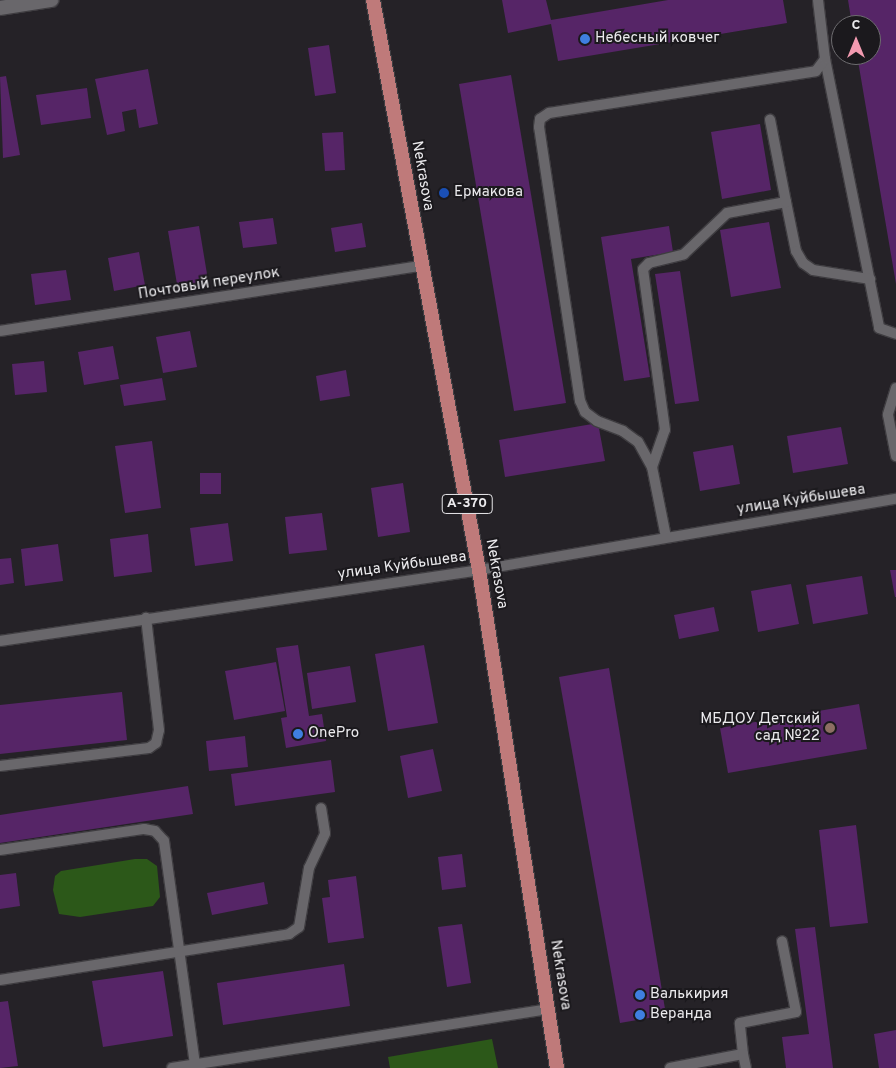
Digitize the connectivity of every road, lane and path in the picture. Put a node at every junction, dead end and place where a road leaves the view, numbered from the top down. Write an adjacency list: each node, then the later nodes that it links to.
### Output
1 (51, 0): 4 (street)
2 (373, 0): 8 (main road, Nekrasova / А-370)
3 (818, 0): 5 (lane)
4 (0, 8)
5 (825, 59): 9 (lane); 14 (lane)
6 (770, 120): 7 (lane)
7 (786, 202): 9 (lane); 14 (lane)
8 (422, 266): 10 (lane, Почтовый переулок); 17 (main road, Nekrasova / А-370)
9 (870, 279): 11 (lane)
10 (0, 331)
11 (896, 334)
12 (896, 388): 13 (lane)
13 (896, 456)
14 (652, 467): 16 (lane)
15 (896, 499): 16 (lane, улица Куйбышева)
16 (666, 537): 17 (lane, улица Куйбышева)
17 (479, 570): 18 (lane, улица Куйбышева); 26 (main road, Nekrasova / А-370)
18 (146, 618): 19 (lane, улица Куйбышева); 20 (lane)
19 (0, 641)
20 (0, 766)
21 (321, 808): 24 (lane)
22 (0, 850): 24 (lane)
23 (782, 941): 27 (lane)
24 (180, 952): 25 (lane); 28 (lane)
25 (0, 980)
26 (549, 1010): 28 (lane); 30 (main road, Nekrasova / А-370)
27 (743, 1054): 31 (lane); 32 (lane)
28 (195, 1064): 29 (lane)
29 (172, 1068)
30 (557, 1068)
31 (670, 1068)
32 (746, 1068)

